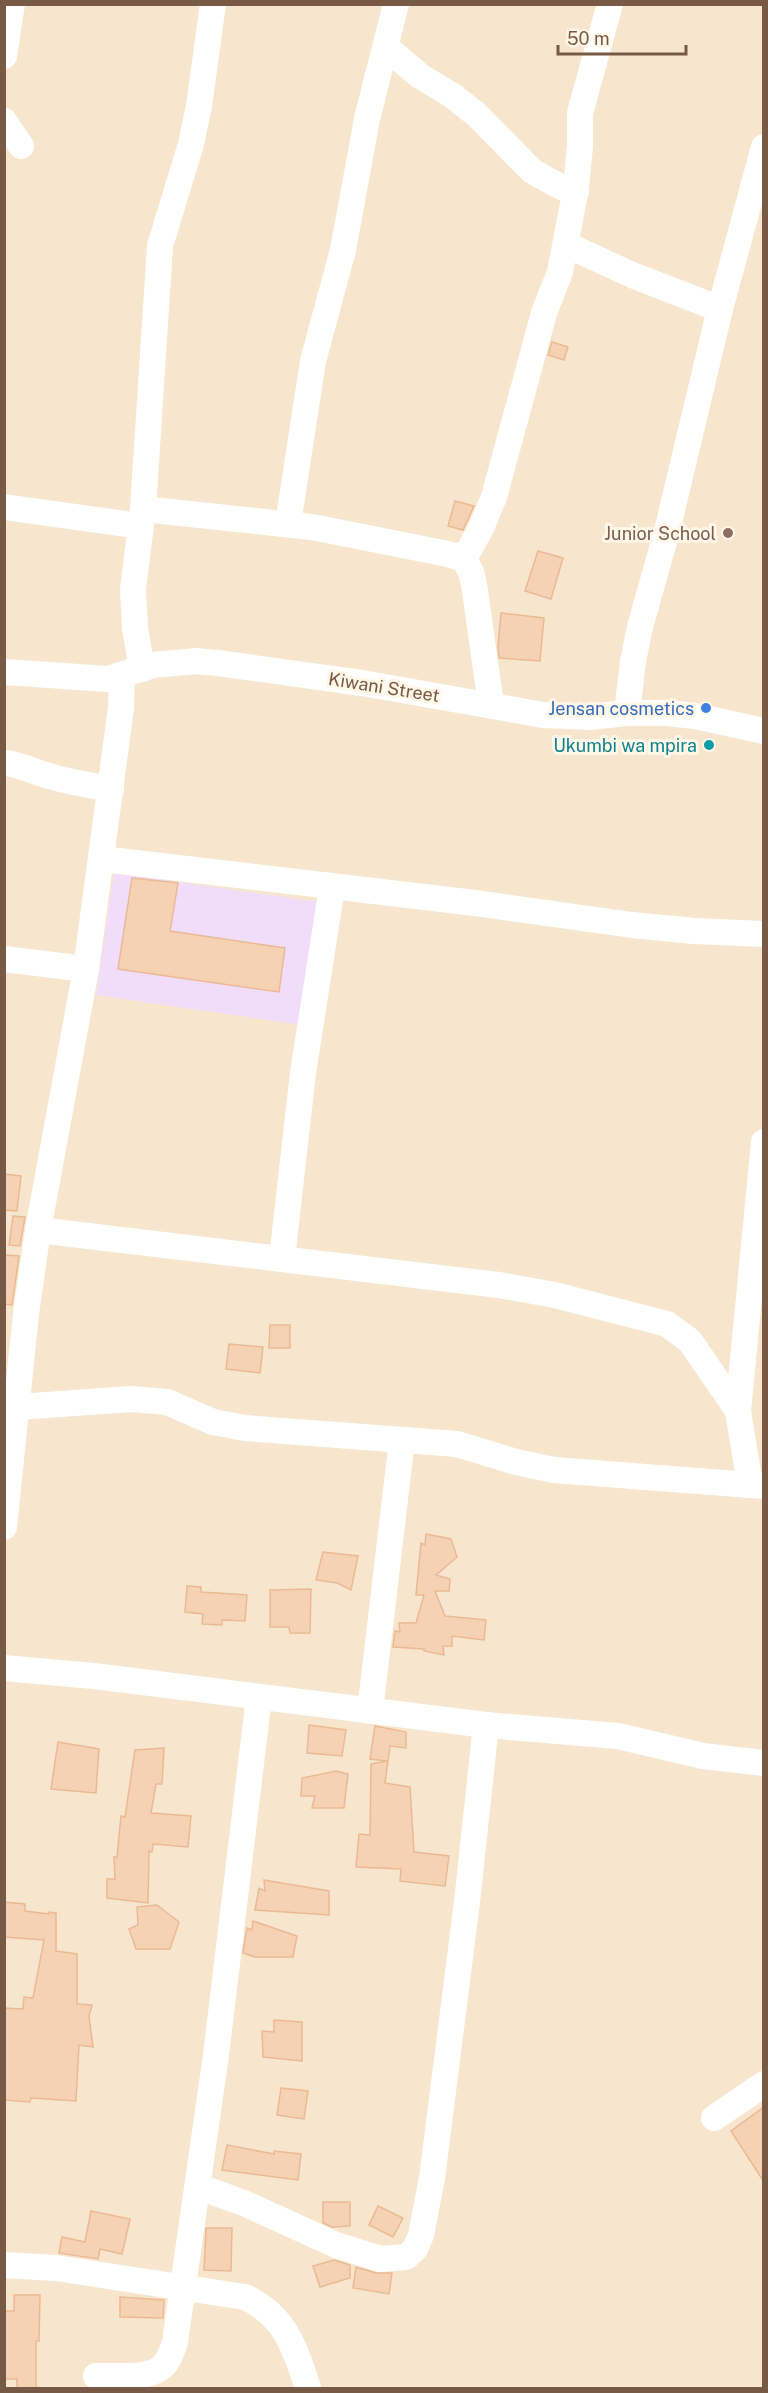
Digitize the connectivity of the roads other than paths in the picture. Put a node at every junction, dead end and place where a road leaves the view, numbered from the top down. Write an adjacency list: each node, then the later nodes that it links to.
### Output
1 (12, 4): 6 (street)
2 (213, 4): 15 (street)
3 (396, 4): 5 (street)
4 (610, 4): 10 (street)
5 (386, 47): 10 (street); 16 (street)
6 (4, 56)
7 (4, 120): 8 (street)
8 (21, 146)
9 (764, 147): 11 (street)
10 (576, 192): 12 (street)
11 (757, 200): 13 (street)
12 (567, 245): 13 (street); 17 (street)
13 (720, 309): 21 (street)
14 (4, 507): 15 (street)
15 (141, 518): 16 (street); 19 (street)
16 (288, 524): 17 (street)
17 (464, 559): 20 (street)
18 (4, 672): 19 (street, Kiwani Street)
19 (132, 672): 20 (street, Kiwani Street); 24 (street)
20 (491, 705): 21 (street, Kiwani Street)
21 (627, 713): 22 (street, Kiwani Street)
22 (764, 731)
23 (4, 763): 24 (street)
24 (111, 789): 25 (street)
25 (102, 859): 26 (street); 29 (street)
26 (332, 887): 27 (street); 32 (street)
27 (764, 934)
28 (4, 959): 29 (street)
29 (86, 969): 31 (street)
30 (764, 1142): 35 (street)
31 (38, 1230): 32 (street); 33 (street)
32 (282, 1258): 35 (street)
33 (15, 1313): 34 (street)
34 (18, 1407): 36 (street); 37 (street)
35 (738, 1411): 38 (street)
36 (402, 1440): 38 (street); 42 (street)
37 (8, 1478): 39 (street)
38 (757, 1486)
39 (4, 1527)
40 (4, 1668): 41 (street)
41 (259, 1697): 42 (street); 47 (street)
42 (370, 1711): 43 (street)
43 (486, 1725): 44 (street); 47 (street)
44 (764, 1763)
45 (764, 2084): 46 (street)
46 (714, 2118)
47 (197, 2186): 49 (street)
48 (4, 2265): 49 (street)
49 (183, 2287): 50 (street); 51 (street)
50 (96, 2376)
51 (308, 2388)

